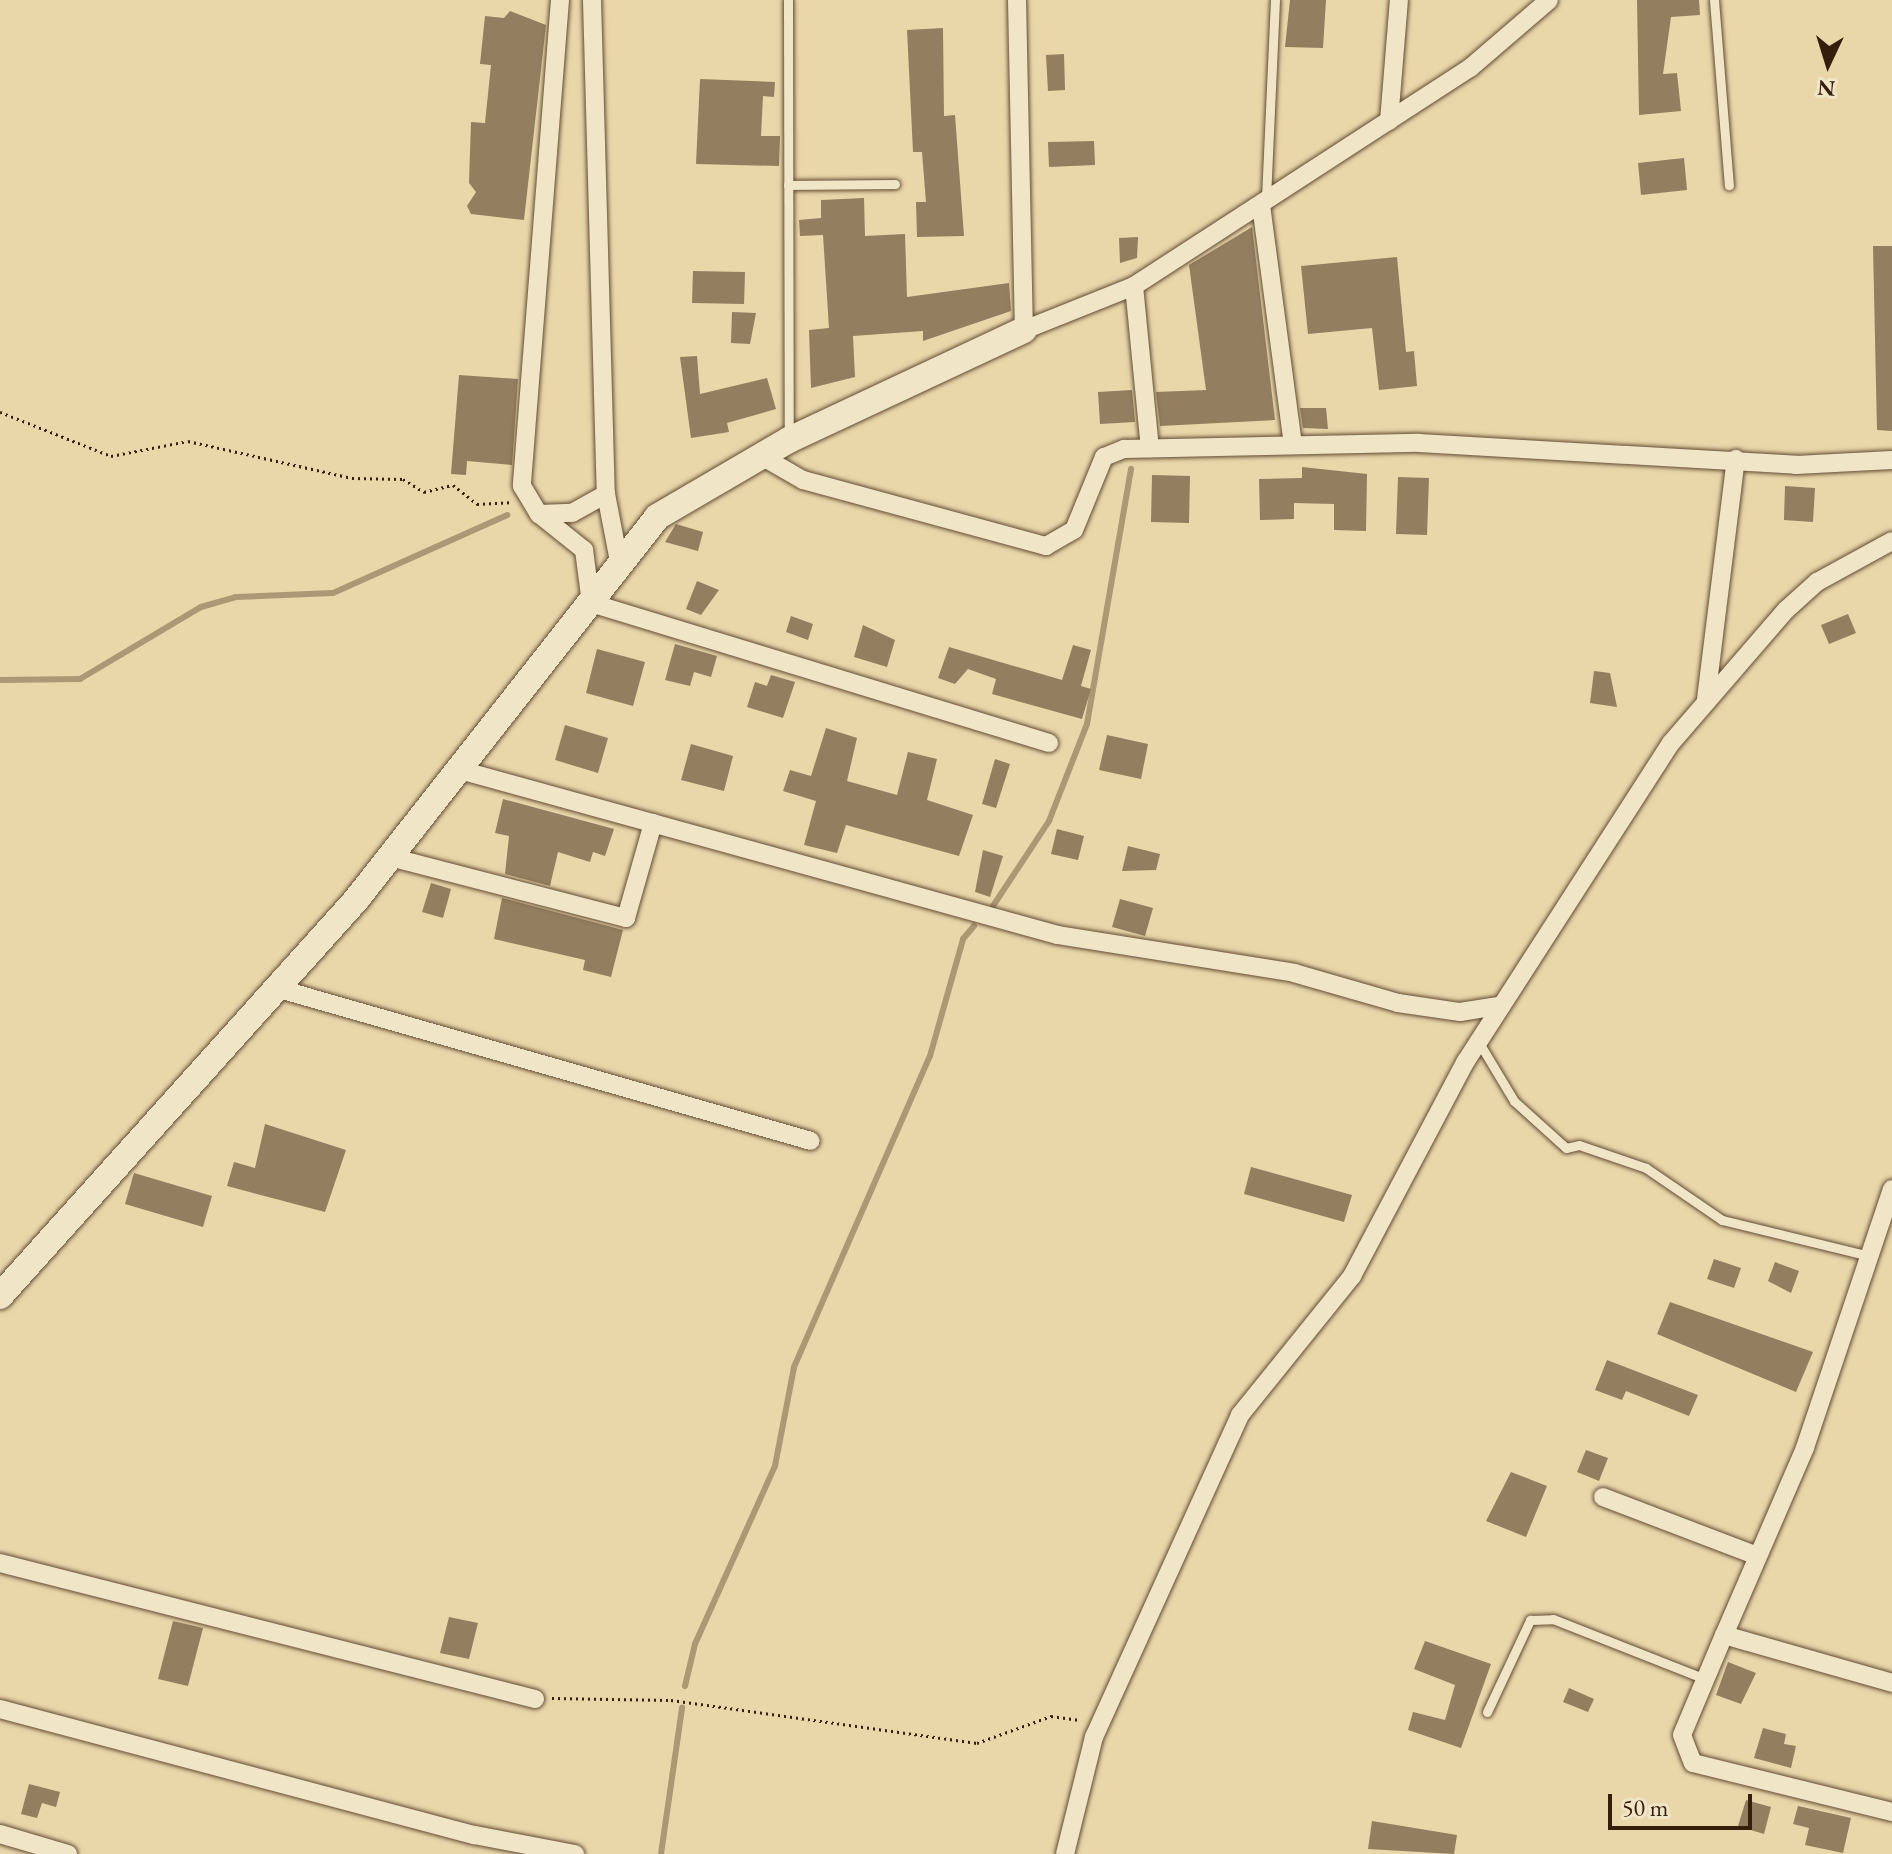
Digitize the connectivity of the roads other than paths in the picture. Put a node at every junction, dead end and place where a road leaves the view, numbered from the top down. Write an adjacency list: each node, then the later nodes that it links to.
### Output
1 (560, 0): 23 (street)
2 (592, 0): 22 (street)
3 (788, 0): 11 (lane)
4 (1017, 0): 15 (street)
5 (1275, 0): 13 (lane)
6 (1399, 0): 9 (street)
7 (1549, 0): 9 (street)
8 (1714, 0): 12 (lane)
9 (1389, 121): 13 (street)
10 (895, 184): 11 (lane)
11 (788, 185): 16 (lane)
12 (1729, 185)
13 (1263, 203): 14 (street); 17 (street)
14 (1134, 286): 15 (street); 18 (street)
15 (1024, 330): 16 (street)
16 (789, 440): 19 (street)
17 (1293, 445): 18 (street); 20 (street)
18 (1150, 448): 19 (street)
19 (763, 457): 25 (street)
20 (1736, 459): 21 (street); 27 (street)
21 (1892, 460)
22 (606, 494): 23 (street); 25 (street)
23 (533, 507): 26 (street)
24 (1892, 541): 27 (street)
25 (620, 567): 26 (street)
26 (591, 603): 28 (street); 29 (street)
27 (1706, 699): 33 (street)
28 (1049, 743)
29 (460, 770): 30 (street); 31 (street)
30 (653, 823): 31 (street); 33 (street)
31 (390, 857): 32 (street)
32 (276, 988): 35 (street); 38 (street)
33 (1499, 1006): 34 (street)
34 (1478, 1041): 37 (lane); 52 (street)
35 (811, 1141)
36 (1892, 1189): 37 (street)
37 (1870, 1256): 40 (street)
38 (0, 1296)
39 (1603, 1497): 40 (street)
40 (1755, 1555): 42 (street)
41 (0, 1563): 45 (street)
42 (1724, 1635): 43 (street); 44 (street)
43 (1705, 1679): 47 (lane); 48 (street)
44 (1892, 1683)
45 (535, 1699)
46 (0, 1709): 51 (street)
47 (1487, 1712)
48 (1892, 1812)
49 (0, 1834): 50 (street)
50 (68, 1854)
51 (575, 1854)
52 (1065, 1854)

